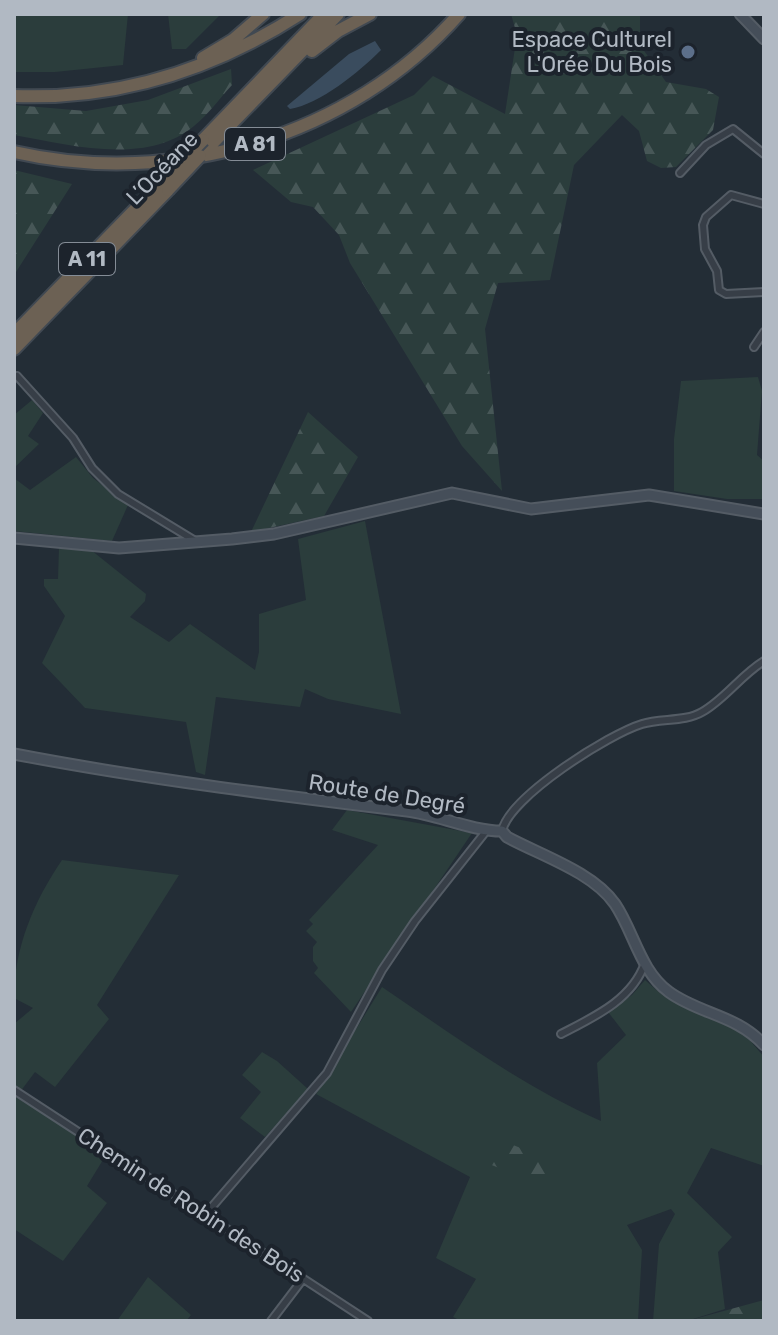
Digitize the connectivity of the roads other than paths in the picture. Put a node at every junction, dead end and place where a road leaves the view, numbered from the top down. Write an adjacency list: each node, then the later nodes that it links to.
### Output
1 (263, 14): 9 (highway)
2 (300, 14): 9 (highway)
3 (324, 14): 12 (highway, L’Océane / A 11)
4 (338, 14): 11 (highway, L’Océane / A 11)
5 (370, 14): 11 (highway)
6 (459, 14): 13 (highway, A 81)
7 (740, 14): 8 (street)
8 (764, 39)
9 (130, 86): 10 (highway)
10 (14, 96)
11 (252, 103): 12 (highway, L’Océane / A 11)
12 (206, 143): 16 (highway, L’Océane / A 11, bridge)
13 (14, 152)
14 (764, 154): 15 (street)
15 (680, 173)
16 (165, 186): 20 (highway, L’Océane / A 11); 22 (highway, L’Océane / A 11)
17 (764, 204): 18 (street)
18 (764, 292)
19 (764, 332): 21 (street)
20 (14, 334)
21 (754, 347)
22 (14, 349)
23 (17, 376): 26 (street)
24 (764, 514): 26 (street)
25 (14, 538): 26 (street)
26 (198, 543)
27 (764, 661): 30 (street)
28 (14, 754): 29 (street, Route de Degré)
29 (487, 830): 30 (street, Route de Degré); 35 (street)
30 (502, 831): 31 (street, Route de Degré)
31 (645, 963): 32 (street); 33 (street, Route de Degré)
32 (561, 1034)
33 (764, 1045)
34 (14, 1090): 35 (street, Chemin de Robin des Bois)
35 (205, 1215): 36 (street, Chemin de Robin des Bois)
36 (303, 1279): 37 (street); 38 (street, Chemin de Robin des Bois)
37 (271, 1321)
38 (368, 1321)

